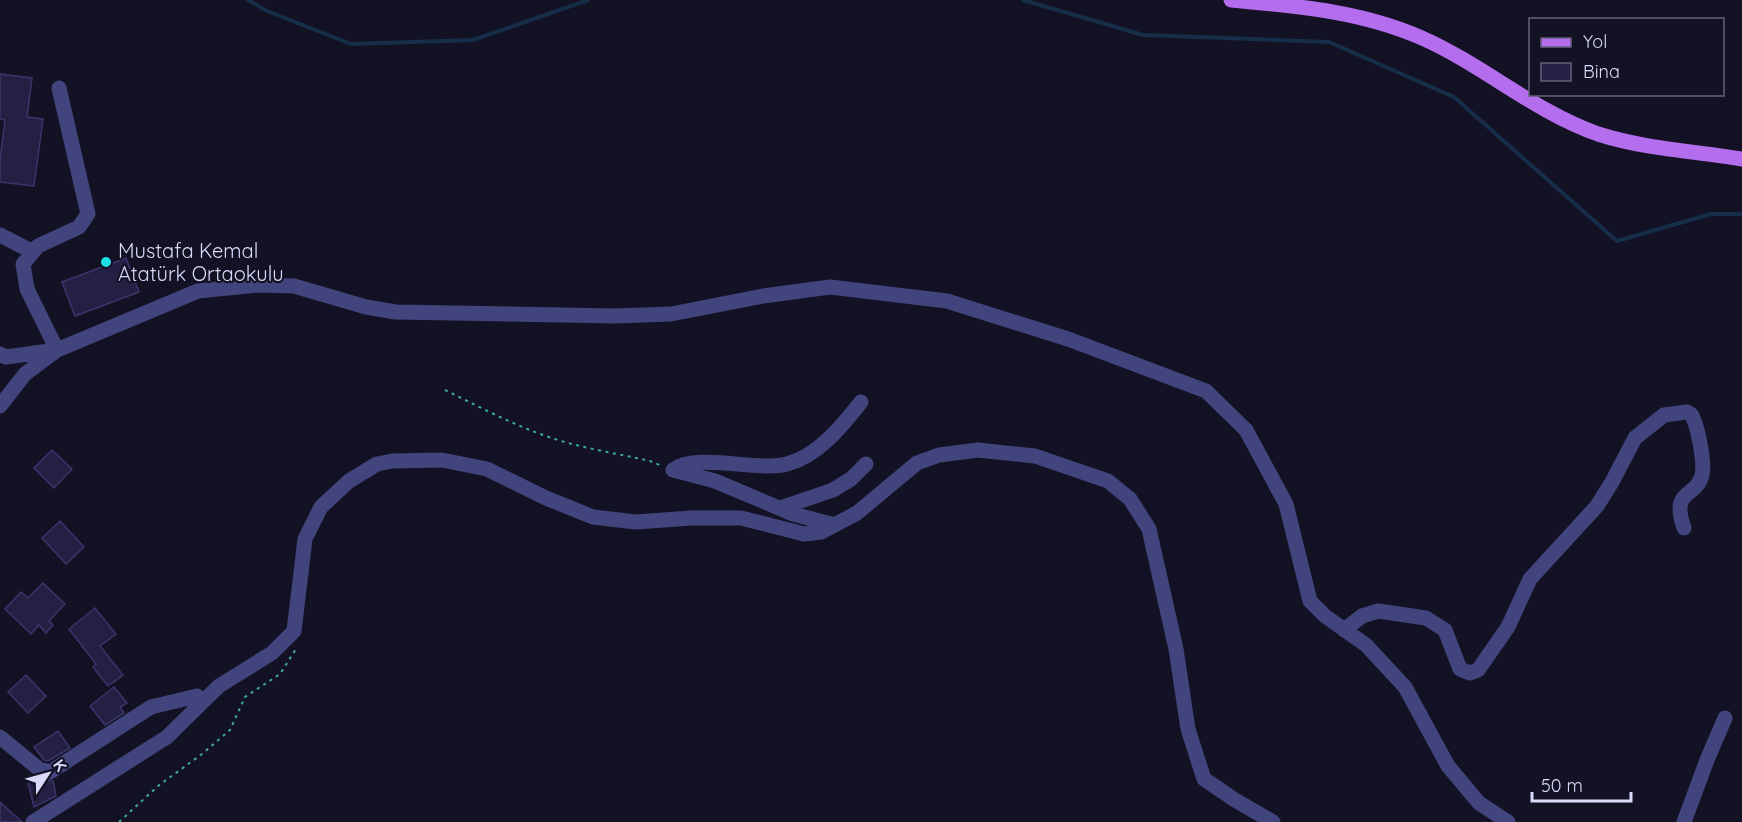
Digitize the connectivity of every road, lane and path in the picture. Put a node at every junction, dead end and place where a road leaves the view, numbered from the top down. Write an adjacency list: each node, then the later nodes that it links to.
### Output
1 (1231, 0): 3 (main road)
2 (59, 88): 5 (street)
3 (1742, 159)
4 (0, 235): 5 (street)
5 (33, 252): 6 (street)
6 (57, 350): 7 (street); 10 (street); 16 (street)
7 (0, 354)
8 (445, 390): 12 (path)
9 (861, 402): 12 (street)
10 (0, 406)
11 (866, 464): 13 (street)
12 (673, 470): 13 (street)
13 (780, 508): 14 (street)
14 (835, 525): 17 (street); 23 (street)
15 (1684, 528): 16 (street)
16 (1344, 630): 24 (street)
17 (294, 631): 18 (street); 22 (path)
18 (204, 701): 20 (street); 21 (street)
19 (1725, 718): 25 (street)
20 (0, 737)
21 (33, 822)
22 (119, 822)
23 (1273, 822)
24 (1508, 822)
25 (1684, 822)

